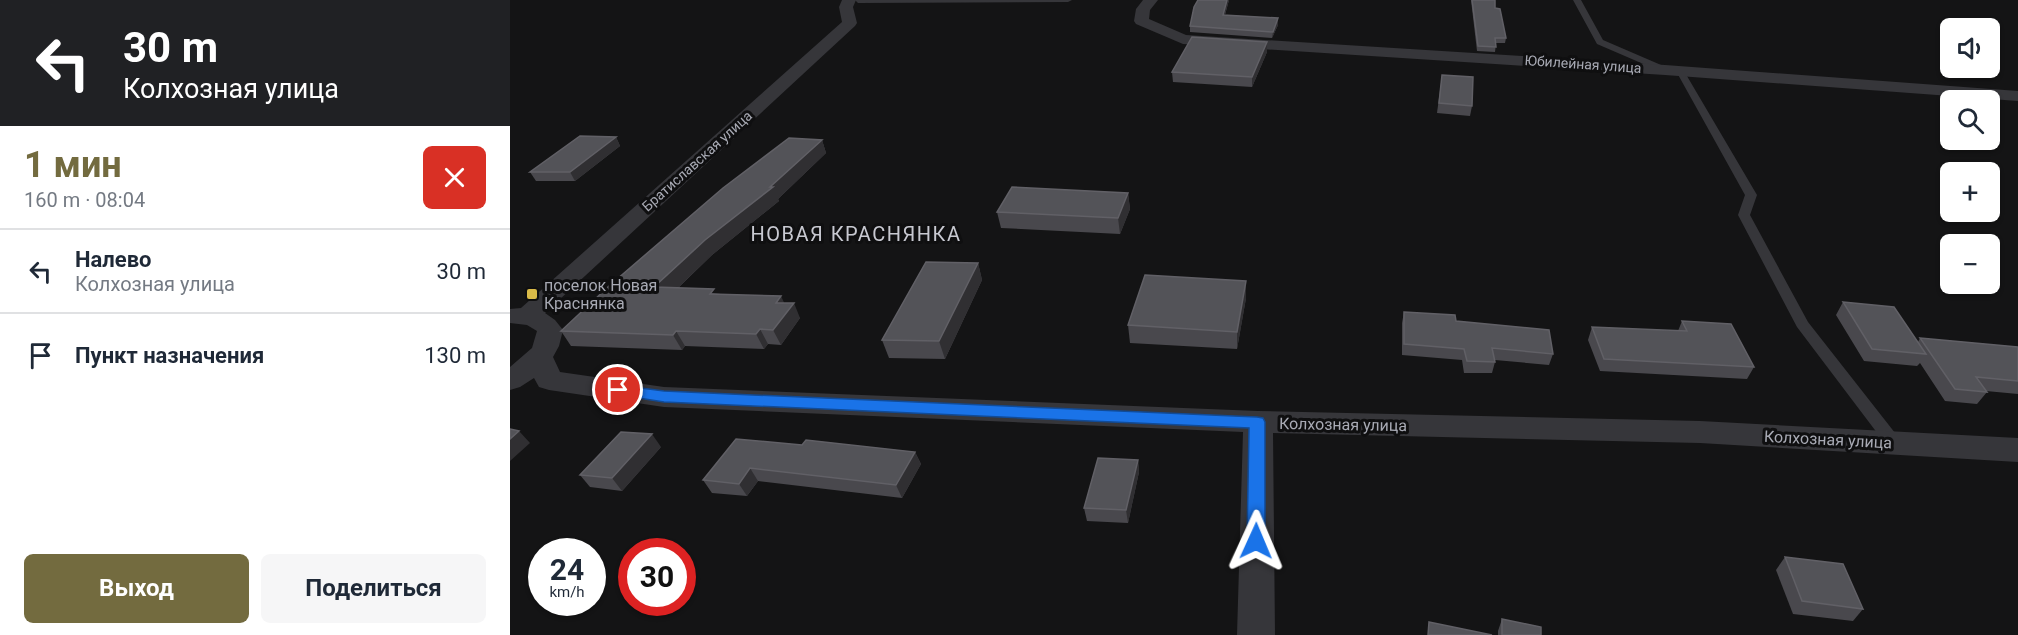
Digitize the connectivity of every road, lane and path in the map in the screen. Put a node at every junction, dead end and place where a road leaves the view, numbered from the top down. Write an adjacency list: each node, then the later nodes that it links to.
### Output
1 (1068, 0): 4 (lane)
2 (1151, 0): 5 (street, Юбилейная улица)
3 (1577, 0): 5 (lane)
4 (854, 1): 7 (street, Братиславская улица)
5 (1673, 70): 6 (street, Юбилейная улица); 11 (lane)
6 (2018, 96)
7 (518, 316): 8 (street)
8 (540, 357): 9 (street); 10 (street, Колхозная улица)
9 (510, 380)
10 (1257, 422): 11 (street, Колхозная улица); 13 (street)
11 (1893, 442): 12 (street, Колхозная улица)
12 (2018, 450)
13 (1256, 635)

